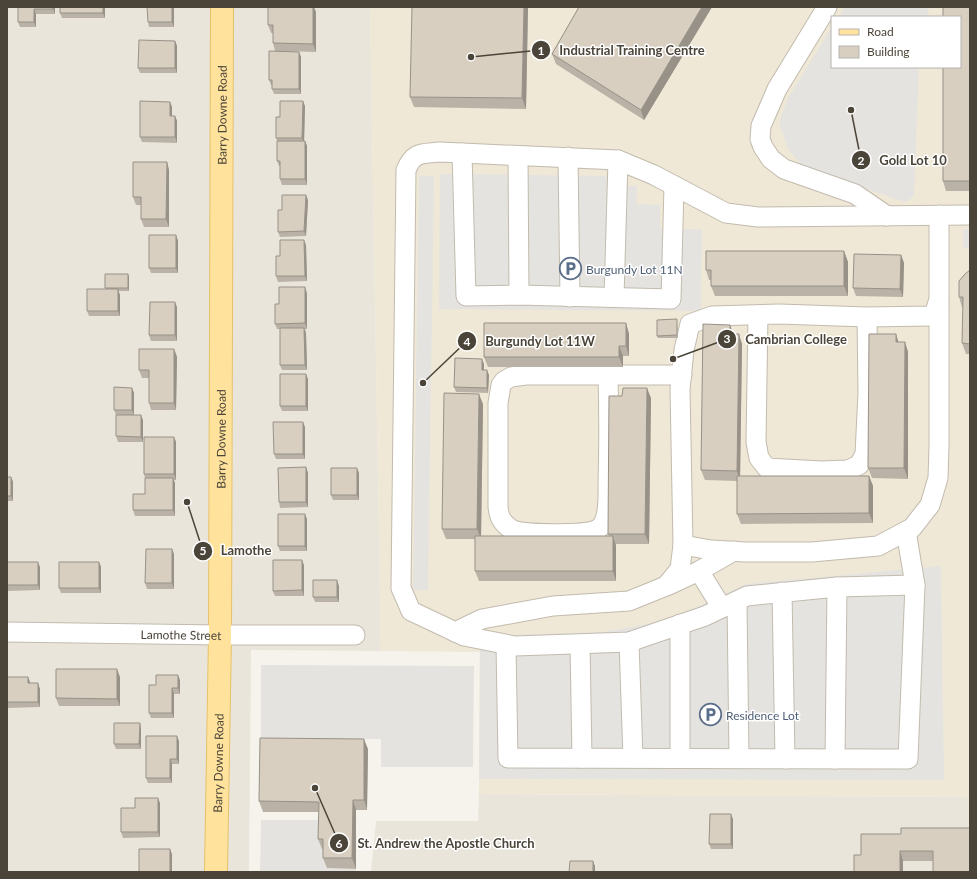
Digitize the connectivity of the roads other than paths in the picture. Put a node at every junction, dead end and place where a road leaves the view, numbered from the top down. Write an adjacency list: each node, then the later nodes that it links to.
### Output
1 (222, 7): 31 (main road, Barry Downe Road)
2 (827, 7): 10 (street)
3 (462, 153): 4 (street); 11 (street); 30 (street)
4 (518, 156): 5 (street); 11 (street)
5 (568, 157): 6 (street); 12 (street)
6 (618, 160): 7 (street); 13 (street)
7 (674, 186): 10 (street); 13 (street)
8 (939, 215): 9 (street); 10 (street); 14 (street)
9 (970, 215)
10 (887, 216)
11 (519, 295): 12 (street)
12 (570, 297): 13 (street)
13 (614, 297)
14 (939, 299): 16 (street); 19 (street)
15 (758, 315): 16 (street); 16 (street); 18 (street)
16 (867, 317)
17 (608, 375): 17 (street); 18 (street)
18 (682, 375): 20 (street)
19 (906, 531): 21 (street); 23 (street)
20 (683, 545): 21 (street); 24 (street)
21 (734, 551): 22 (street)
22 (699, 571): 24 (street); 27 (street)
23 (915, 585): 25 (street); 41 (street)
24 (666, 586): 30 (street)
25 (837, 587): 26 (street); 41 (street)
26 (782, 592): 27 (street); 40 (street)
27 (729, 605): 28 (street); 39 (street)
28 (680, 624): 33 (street); 38 (street)
29 (7, 632): 31 (street, Lamothe Street)
30 (455, 632): 35 (street)
31 (220, 635): 32 (street, Lamothe Street); 42 (main road, Barry Downe Road)
32 (355, 635)
33 (629, 642): 34 (street); 37 (street)
34 (580, 644): 35 (street); 36 (street)
35 (506, 645): 36 (street)
36 (582, 758): 37 (street)
37 (633, 758): 38 (street)
38 (680, 758): 39 (street)
39 (739, 758): 40 (street)
40 (785, 759): 41 (street)
41 (835, 759)
42 (216, 872)

